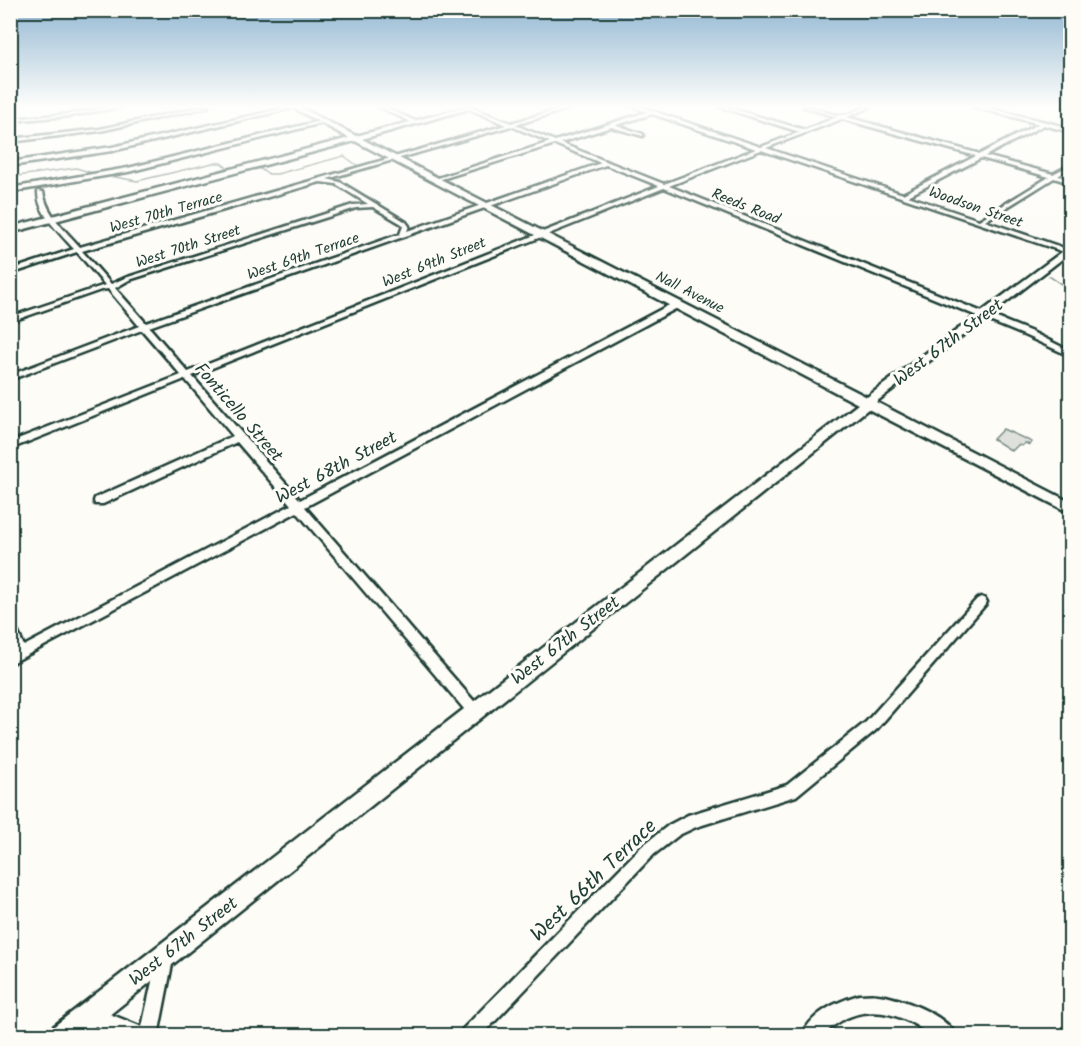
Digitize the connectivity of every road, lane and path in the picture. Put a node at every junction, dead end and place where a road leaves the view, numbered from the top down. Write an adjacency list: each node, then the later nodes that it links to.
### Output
1 (66, 156): 13 (street)
2 (186, 156): 21 (street)
3 (289, 156): 30 (street)
4 (390, 156): 11 (street, Nall Avenue)
5 (401, 156): 11 (street, West 70th Terrace)
6 (514, 156): 18 (street)
7 (588, 156): 12 (street, Reeds Road)
8 (741, 156): 22 (street, West 69th Street)
9 (784, 156): 25 (street, Woodson Street)
10 (981, 156): 16 (street); 25 (street)
11 (394, 158): 15 (street, West 70th Terrace); 18 (street, Nall Avenue)
12 (606, 163): 22 (street, Reeds Road); 28 (street, West 69th Terrace)
13 (10, 164)
14 (1071, 166): 16 (street)
15 (341, 173): 17 (street, West 70th Terrace); 20 (street)
16 (1054, 176): 19 (street); 31 (street)
17 (317, 180): 20 (street); 37 (street, West 70th Terrace)
18 (437, 180): 28 (street, Nall Avenue)
19 (1071, 181)
20 (338, 183): 26 (street)
21 (51, 185): 24 (street); 24 (street)
22 (663, 186): 35 (street, West 69th Street); 42 (street, Reeds Road)
23 (10, 190): 24 (street)
24 (36, 190): 30 (street, Fonticello Street)
25 (904, 196): 31 (street, Woodson Street)
26 (363, 198): 27 (street); 29 (street)
27 (375, 205): 29 (street, West 70th Street); 32 (street)
28 (486, 205): 33 (street, West 69th Terrace); 35 (street, Nall Avenue)
29 (355, 206): 40 (street, West 70th Street)
30 (52, 219): 34 (street); 37 (street, Fonticello Street)
31 (981, 221): 38 (street, Woodson Street)
32 (404, 223): 33 (street); 36 (street)
33 (432, 224): 36 (street, West 69th Terrace)
34 (10, 230)
35 (541, 234): 41 (street, Nall Avenue); 46 (street, West 69th Street)
36 (403, 235): 44 (street, West 69th Terrace)
37 (80, 251): 39 (street, West 70th Terrace); 40 (street, Fonticello Street)
38 (1070, 251): 42 (street, West 67th Street)
39 (10, 272)
40 (110, 287): 43 (street, West 70th Street); 44 (street, Fonticello Street)
41 (678, 304): 48 (street, Nall Avenue); 52 (street, West 68th Street)
42 (983, 315): 45 (street, Reeds Road); 48 (street, West 67th Street)
43 (10, 320)
44 (144, 326): 46 (street, Fonticello Street); 47 (street, West 69th Terrace)
45 (1071, 354)
46 (186, 375): 49 (street, Fonticello Street); 50 (street, West 69th Street)
47 (10, 378)
48 (867, 403): 53 (street, Nall Avenue); 57 (street, West 67th Street)
49 (239, 437): 51 (street); 52 (street, Fonticello Street)
50 (10, 446)
51 (99, 501)
52 (298, 506): 56 (street, West 68th Street); 57 (street, Fonticello Street)
53 (1071, 508)
54 (981, 602): 63 (street, West 66th Terrace)
55 (10, 628): 56 (street)
56 (16, 657)
57 (475, 711): 58 (street, West 67th Street)
58 (166, 954): 59 (street, West 67th Street); 62 (street)
59 (89, 1015): 60 (street, West 67th Street); 61 (street)
60 (62, 1035)
61 (143, 1035)
62 (149, 1035)
63 (468, 1035)
64 (811, 1035): 65 (street)
65 (947, 1035)

